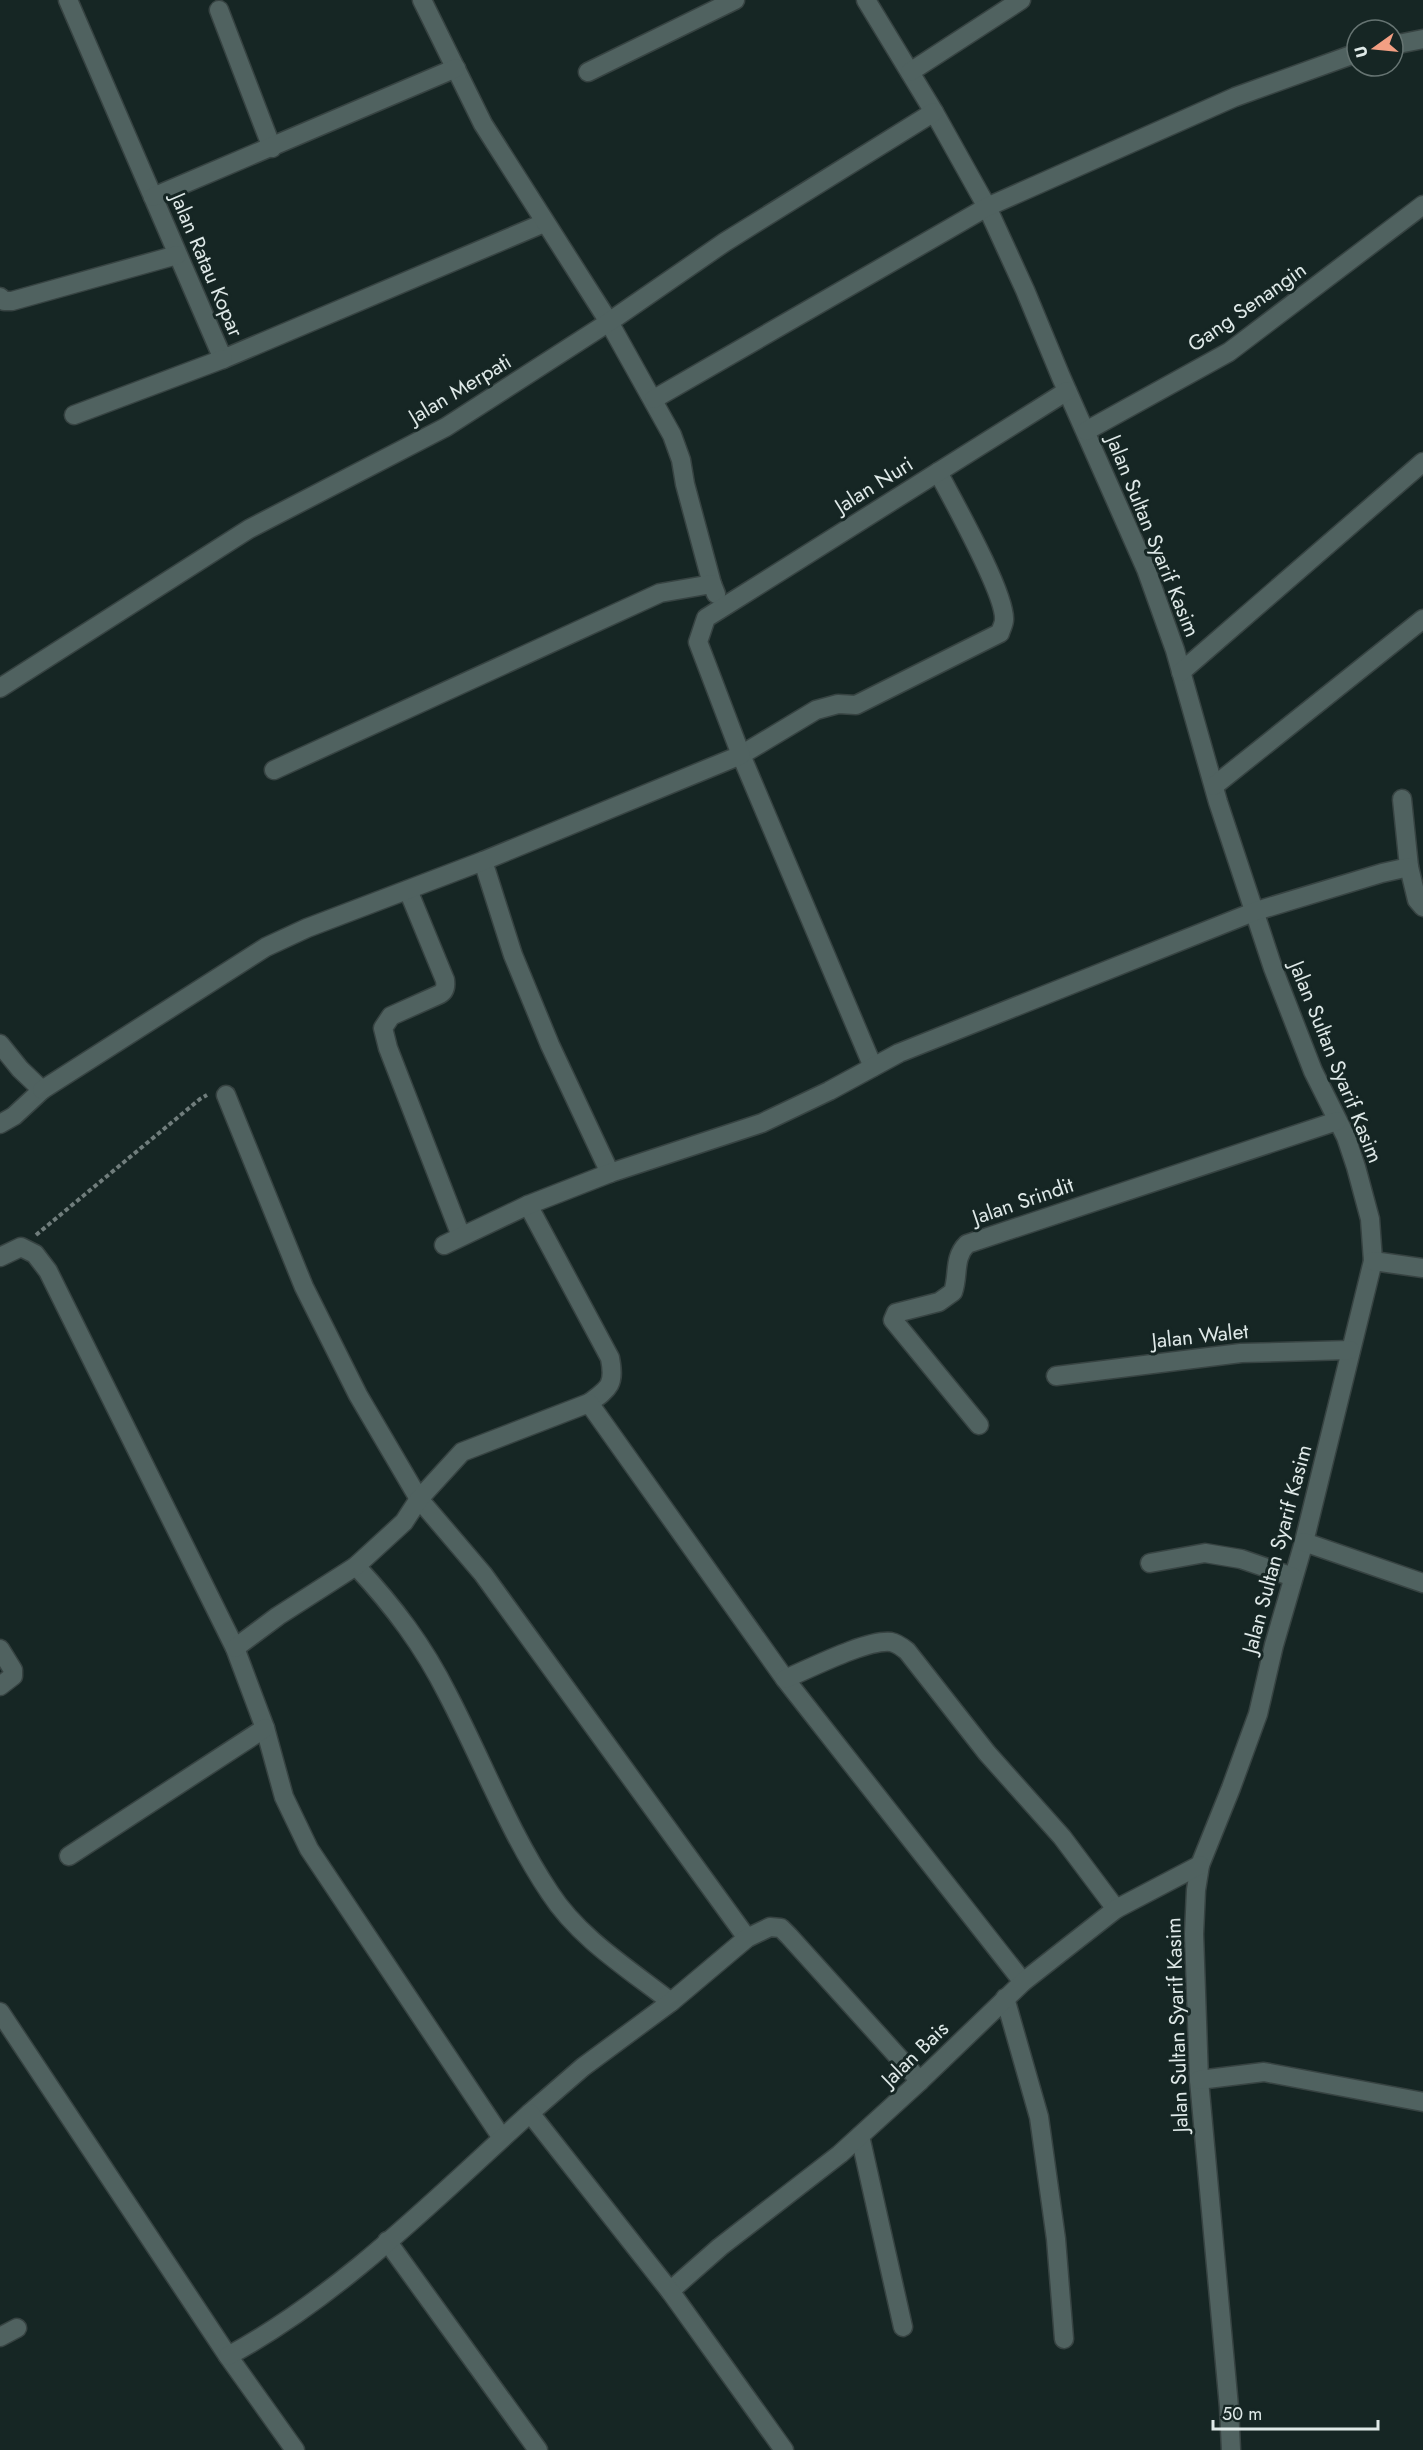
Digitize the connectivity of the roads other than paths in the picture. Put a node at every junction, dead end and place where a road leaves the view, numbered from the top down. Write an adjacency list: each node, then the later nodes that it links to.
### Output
1 (68, 0): 15 (street, Jalan Ratau Kopar)
2 (422, 0): 10 (street)
3 (735, 0): 11 (street)
4 (866, 0): 12 (street, Jalan Sultan Syarif Kasim)
5 (1021, 0): 12 (street)
6 (219, 10): 14 (street)
7 (1423, 39): 8 (street)
8 (1405, 43)
9 (1345, 57): 17 (street)
10 (456, 68): 14 (street); 18 (street)
11 (588, 72)
12 (910, 72): 13 (street, Jalan Sultan Syarif Kasim)
13 (934, 112): 17 (street, Jalan Sultan Syarif Kasim); 21 (street, Jalan Merpati)
14 (272, 148): 15 (street)
15 (153, 197): 19 (street, Jalan Ratau Kopar)
16 (1423, 205): 26 (street, Gang Senangin)
17 (987, 207): 23 (street, Jalan Sultan Syarif Kasim); 24 (street)
18 (544, 223): 21 (street); 22 (street, Jalan Ratau Kopar)
19 (177, 255): 20 (street); 22 (street, Jalan Ratau Kopar)
20 (0, 297)
21 (609, 322): 24 (street); 33 (street, Jalan Merpati)
22 (223, 359): 25 (street)
23 (1067, 391): 26 (street, Jalan Sultan Syarif Kasim); 28 (street, Jalan Nuri)
24 (654, 399): 29 (street)
25 (74, 415)
26 (1086, 431): 32 (street, Jalan Sultan Syarif Kasim)
27 (1423, 462): 32 (street)
28 (938, 472): 30 (street, Jalan Nuri); 34 (street)
29 (712, 584): 30 (street); 35 (street)
30 (722, 606): 34 (street, Jalan Nuri)
31 (1423, 619): 36 (street)
32 (1181, 672): 36 (street, Jalan Sultan Syarif Kasim)
33 (0, 688)
34 (741, 755): 38 (street); 44 (street)
35 (274, 770)
36 (1214, 786): 42 (street, Jalan Sultan Syarif Kasim)
37 (1402, 799): 39 (street)
38 (483, 861): 40 (street); 49 (street)
39 (1409, 867): 41 (street); 42 (street)
40 (408, 890): 45 (street); 51 (street)
41 (1423, 907)
42 (1256, 911): 44 (street); 47 (street, Jalan Sultan Syarif Kasim)
43 (0, 1044): 45 (street)
44 (873, 1066): 49 (street)
45 (42, 1090): 48 (street)
46 (226, 1095): 60 (street)
47 (1337, 1121): 54 (street, Jalan Sultan Syarif Kasim); 59 (street, Jalan Srindit)
48 (0, 1124)
49 (610, 1173): 50 (street)
50 (528, 1205): 51 (street); 58 (street)
51 (461, 1236): 52 (street)
52 (444, 1245)
53 (0, 1257): 66 (street)
54 (1373, 1261): 55 (street); 56 (street, Jalan Sultan Syarif Kasim)
55 (1423, 1268)
56 (1350, 1350): 57 (street, Jalan Walet); 61 (street, Jalan Sultan Syarif Kasim)
57 (1056, 1376)
58 (589, 1403): 60 (street); 68 (street)
59 (979, 1425)
60 (419, 1499): 63 (street); 74 (street)
61 (1304, 1542): 64 (street, Jalan Sultan Syarif Kasim); 65 (street)
62 (1150, 1563): 64 (street)
63 (356, 1566): 66 (street); 77 (street)
64 (1293, 1577): 72 (street, Jalan Sultan Syarif Kasim)
65 (1423, 1583)
66 (235, 1648): 70 (street)
67 (0, 1649): 69 (street)
68 (785, 1679): 73 (street); 75 (street)
69 (0, 1686)
70 (265, 1728): 71 (street); 84 (street)
71 (69, 1856)
72 (1200, 1865): 73 (street, Jalan Bais); 79 (street, Jalan Sultan Syarif Kasim)
73 (1116, 1909): 75 (street, Jalan Bais)
74 (747, 1938): 77 (street); 80 (street)
75 (1023, 1983): 76 (street, Jalan Bais)
76 (1005, 1998): 80 (street, Jalan Bais); 90 (street)
77 (671, 2002): 82 (street)
78 (0, 2012): 91 (street)
79 (1199, 2080): 81 (street); 95 (street, Jalan Sultan Syarif Kasim)
80 (920, 2081): 83 (street, Jalan Bais)
81 (1423, 2102)
82 (530, 2113): 84 (street); 86 (street)
83 (860, 2136): 86 (street, Jalan Bais); 87 (street)
84 (502, 2138): 85 (street)
85 (387, 2241): 91 (street); 93 (street)
86 (670, 2291): 94 (street)
87 (903, 2327)
88 (17, 2328): 89 (street)
89 (0, 2337)
90 (1064, 2339)
91 (228, 2356): 92 (street)
92 (295, 2450)
93 (537, 2450)
94 (784, 2450)
95 (1231, 2450)

